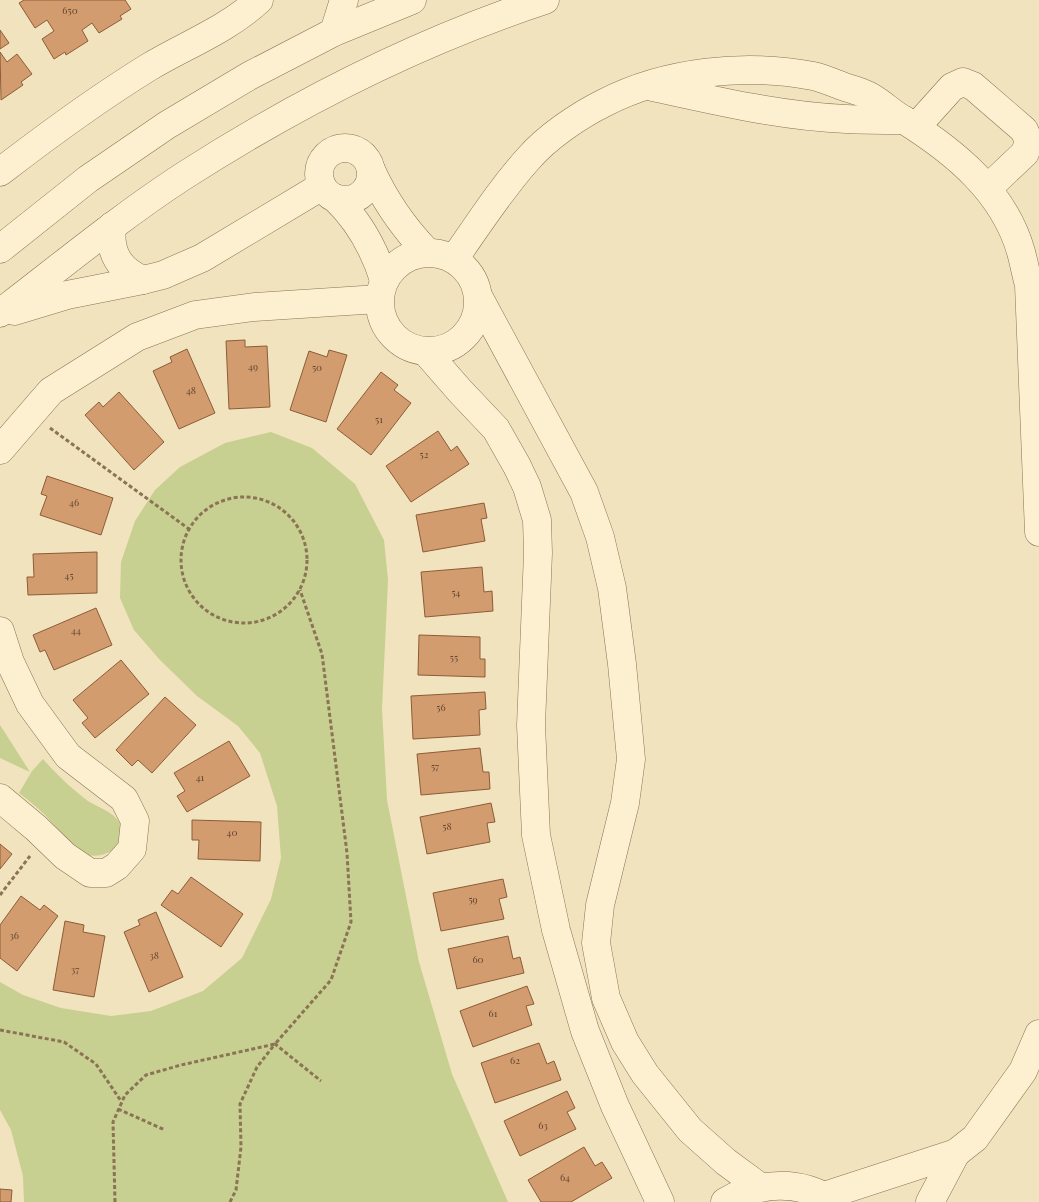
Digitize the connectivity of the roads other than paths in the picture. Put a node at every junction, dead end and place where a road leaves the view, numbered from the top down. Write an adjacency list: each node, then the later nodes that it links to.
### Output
1 (259, 0): 9 (street)
2 (344, 0): 5 (street)
3 (412, 0): 5 (street)
4 (543, 0): 12 (street)
5 (334, 32): 13 (street)
6 (648, 86): 7 (street); 7 (street); 15 (street)
7 (910, 124): 10 (street); 10 (street)
8 (371, 170): 11 (street); 11 (street); 14 (street)
9 (0, 172)
10 (988, 188): 22 (street)
11 (328, 192): 16 (street); 17 (street)
12 (112, 226): 16 (street); 19 (street)
13 (4, 237)
14 (427, 252): 15 (street); 17 (street)
15 (454, 259): 18 (street)
16 (143, 280): 19 (street)
17 (382, 289): 20 (street); 21 (street)
18 (478, 296): 20 (street); 27 (street)
19 (0, 314)
20 (426, 352): 29 (street)
21 (0, 451)
22 (1039, 532)
23 (0, 632): 24 (street)
24 (0, 798)
25 (1039, 1034): 26 (street)
26 (956, 1153): 28 (street); 31 (street)
27 (760, 1187): 28 (street); 30 (street)
28 (828, 1199)
29 (660, 1202)
30 (725, 1202)
31 (930, 1202)

